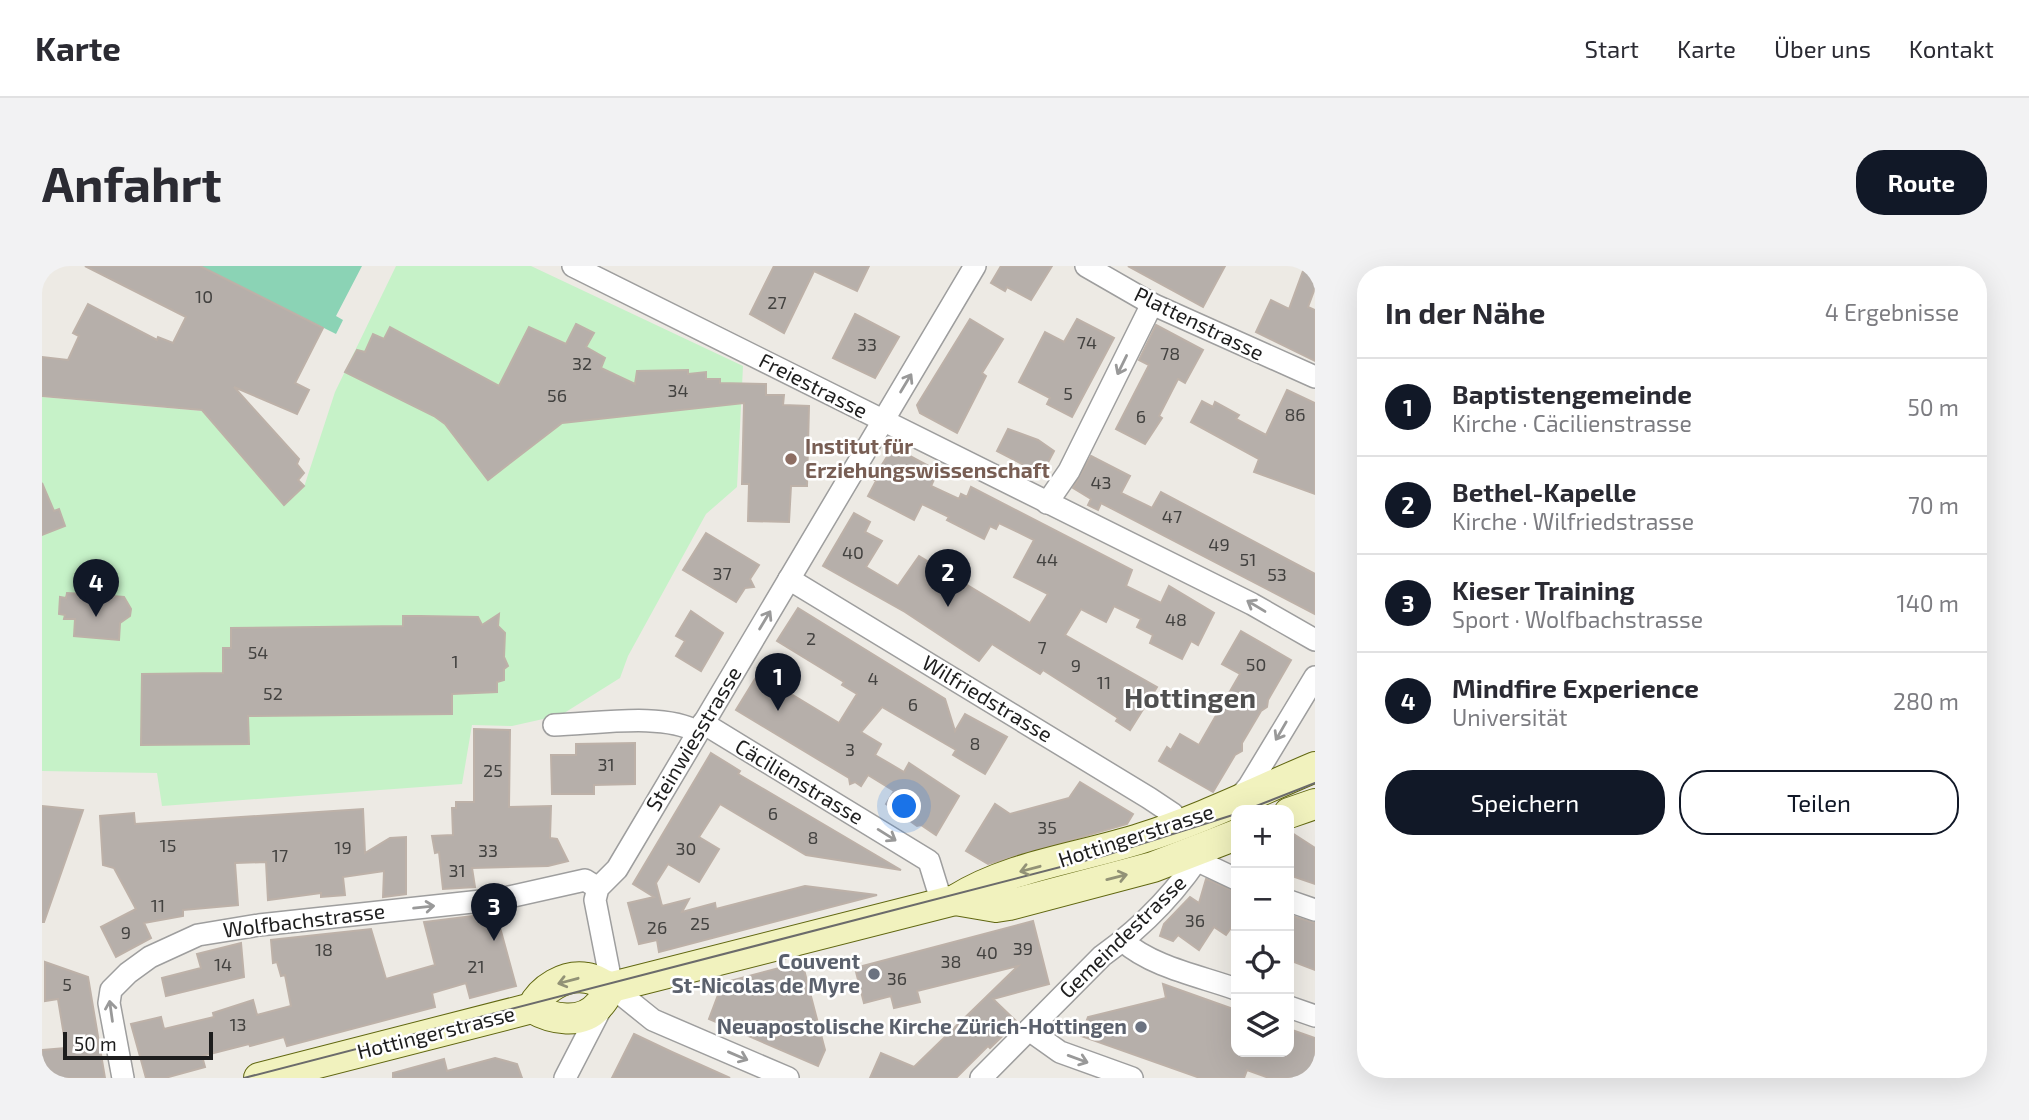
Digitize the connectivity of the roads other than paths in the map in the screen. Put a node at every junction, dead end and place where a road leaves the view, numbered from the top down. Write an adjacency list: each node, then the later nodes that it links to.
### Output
1 (573, 266): 6 (street, Freiestrasse)
2 (975, 266): 6 (street, Steinwiesstrasse, one-way to 2)
3 (1086, 266): 4 (street, Plattenstrasse)
4 (1152, 304): 5 (street, Plattenstrasse); 7 (street, one-way to 7)
5 (1315, 377)
6 (883, 421): 7 (street, Freiestrasse); 8 (street, Steinwiesstrasse)
7 (1047, 503): 9 (street, Freiestrasse, one-way to 7)
8 (789, 579): 12 (street, Steinwiesstrasse, one-way to 8); 17 (street, Wilfriedstrasse)
9 (1315, 640)
10 (1315, 677): 14 (street, Gemeindestrasse, one-way to 14)
11 (554, 725): 12 (street, Cäcilienstrasse)
12 (701, 728): 21 (street, Steinwiesstrasse); 22 (street, Cäcilienstrasse, one-way to 22)
13 (1315, 767): 14 (main road, Hottingerstrasse)
14 (1235, 803): 17 (main road, Hottingerstrasse); 19 (street, Gemeindestrasse)
15 (1315, 804): 16 (main road)
16 (1294, 811)
17 (1178, 825): 22 (main road, Hottingerstrasse, one-way to 22)
18 (1231, 838): 19 (main road, Hottingerstrasse)
19 (1201, 855): 20 (street); 22 (main road, Hottingerstrasse, one-way to 19); 25 (street, Gemeindestrasse)
20 (1231, 876)
21 (598, 888): 27 (street); 32 (street, Wolfbachstrasse, one-way to 21)
22 (949, 901): 27 (main road, Hottingerstrasse)
23 (1294, 903): 24 (street)
24 (1315, 910)
25 (1123, 941): 26 (street); 31 (street, Gemeindestrasse)
26 (1231, 987)
27 (612, 988): 28 (main road, Hottingerstrasse); 28 (main road, Hottingerstrasse, one-way to 28); 34 (street); 35 (street, one-way to 35)
28 (532, 1009): 33 (main road, Hottingerstrasse)
29 (1294, 1009): 30 (street)
30 (1315, 1016)
31 (1029, 1030): 36 (street, Gemeindestrasse); 37 (street, one-way to 37)
32 (122, 1078)
33 (260, 1078)
34 (565, 1078)
35 (789, 1078)
36 (981, 1078)
37 (1132, 1078)

